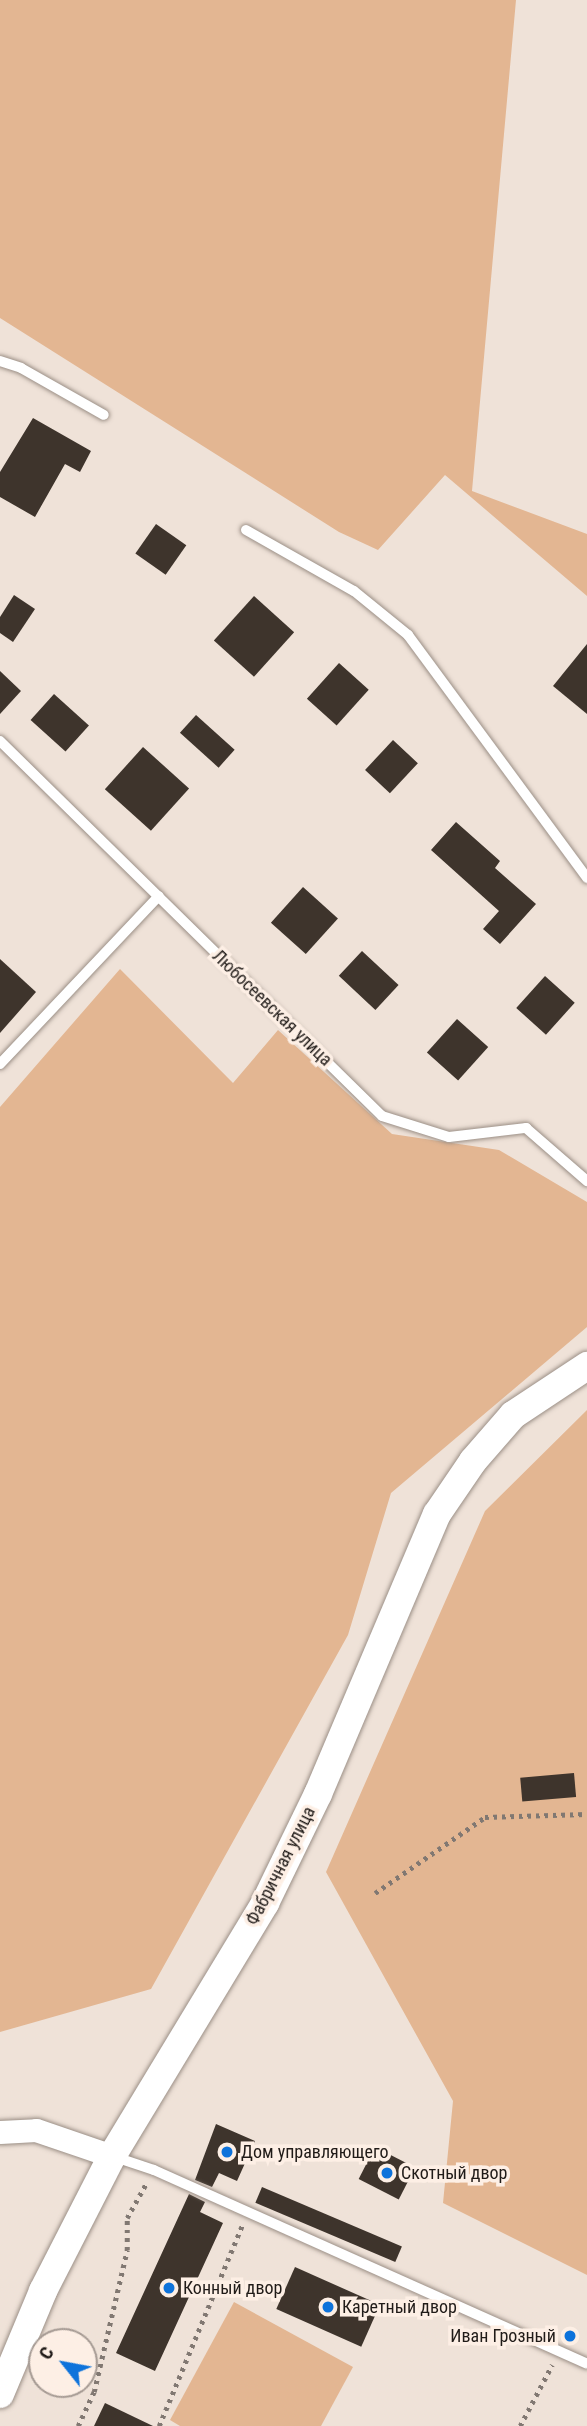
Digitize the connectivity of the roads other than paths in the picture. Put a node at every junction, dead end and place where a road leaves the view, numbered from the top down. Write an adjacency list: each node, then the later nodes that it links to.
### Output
1 (0, 361): 2 (lane)
2 (104, 415)
3 (246, 530): 5 (lane)
4 (0, 741): 6 (lane, Любосеевская улица)
5 (587, 878)
6 (159, 896): 7 (lane); 8 (lane, Любосеевская улица)
7 (0, 1064)
8 (587, 1181)
9 (587, 1366): 11 (street, Фабричная улица)
10 (0, 2132): 11 (street)
11 (112, 2156): 12 (lane); 13 (street, Фабричная улица)
12 (587, 2364)
13 (0, 2394)

